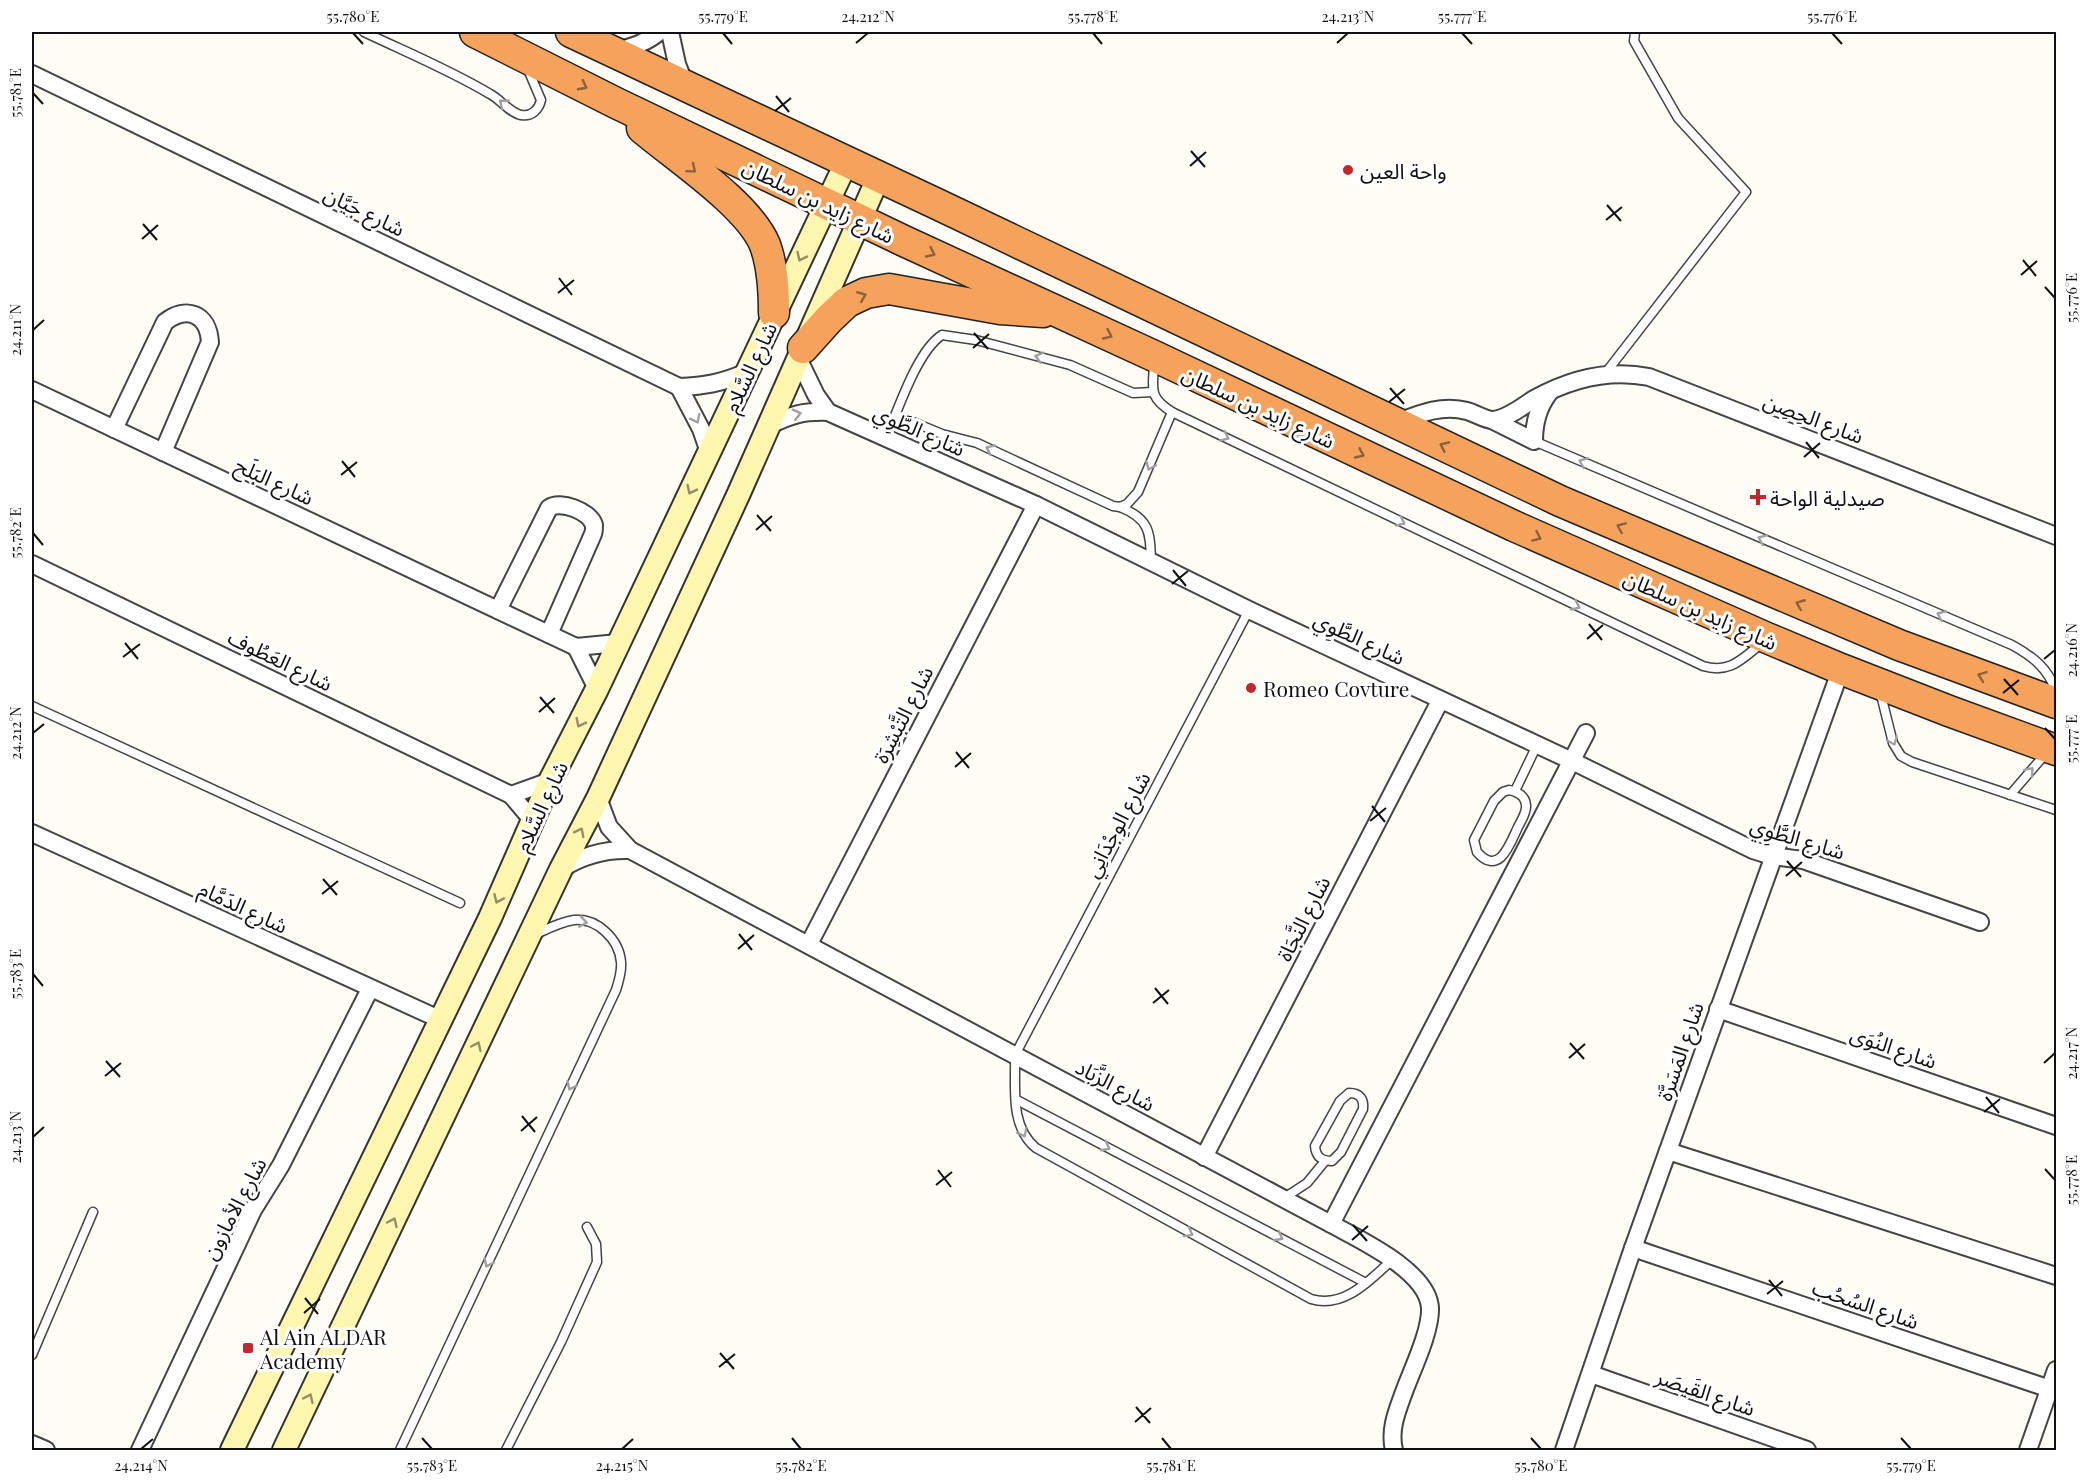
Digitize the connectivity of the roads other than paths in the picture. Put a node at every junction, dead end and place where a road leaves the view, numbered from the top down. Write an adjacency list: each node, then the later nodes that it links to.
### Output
1 (364, 32): 8 (lane, one-way to 1)
2 (475, 32): 8 (highway, شارع زايد بن سلطان)
3 (571, 32): 7 (highway, شارع زايد بن سلطان)
4 (659, 32): 7 (street)
5 (670, 32): 10 (street)
6 (1635, 32): 21 (lane)
7 (613, 51): 10 (highway, شارع زايد بن سلطان)
8 (521, 53): 11 (highway, شارع زايد بن سلطان, one-way to 11)
9 (32, 74): 22 (street, شارع جَيَّان)
10 (685, 85): 12 (highway, شارع زايد بن سلطان)
11 (616, 103): 14 (highway, شارع زايد بن سلطان); 16 (highway, one-way to 16)
12 (847, 161): 13 (highway, شارع زايد بن سلطان); 14 (street, شارع السَّلام)
13 (879, 176): 15 (street, شارع السَّلام); 30 (highway, شارع زايد بن سلطان)
14 (826, 204): 15 (highway, شارع زايد بن سلطان); 16 (street, شارع السَّلام, one-way to 16)
15 (859, 219): 17 (highway, شارع زايد بن سلطان, one-way to 17); 18 (street, شارع السَّلام)
16 (774, 313): 20 (street, شارع السَّلام)
17 (1060, 313): 18 (highway, one-way to 17); 19 (highway, شارع زايد بن سلطان, one-way to 19)
18 (800, 353): 26 (street); 31 (street, شارع السَّلام)
19 (1154, 356): 25 (lane); 45 (highway, شارع زايد بن سلطان, one-way to 45)
20 (745, 373): 22 (street, شارع جَيَّان); 36 (street, شارع السَّلام)
21 (1604, 375): 24 (street, شارع الحِصِن); 39 (street, شارع الحِصِن)
22 (680, 387): 36 (street, one-way to 36)
23 (32, 390): 32 (street, شارع البَلَح)
24 (1551, 390): 29 (street, شارع الحِصِن); 34 (street)
25 (1153, 392): 27 (lane); 28 (lane, one-way to 28)
26 (828, 412): 31 (street, شارع الطَّوِي, one-way to 26); 33 (street, شارع الطَّوِي)
27 (1172, 412): 38 (lane, one-way to 38); 45 (lane, one-way to 45)
28 (896, 415): 33 (lane); 38 (lane, one-way to 28)
29 (1492, 420): 30 (street); 34 (street)
30 (1396, 423): 53 (highway, شارع زايد بن سلطان, one-way to 30)
31 (768, 426): 63 (street, شارع السَّلام)
32 (114, 429): 35 (street, شارع البَلَح); 35 (street)
33 (886, 438): 37 (street, شارع الطَّوِي)
34 (1534, 441): 51 (lane, one-way to 34)
35 (163, 452): 42 (street, شارع البَلَح)
36 (709, 452): 46 (street, شارع السَّلام, one-way to 46)
37 (1036, 505): 40 (street, شارع الطَّوِي); 73 (street, شارع التَّبْشِرَة)
38 (1120, 507): 40 (lane)
39 (2056, 536)
40 (1151, 561): 43 (street, شارع الطَّوِي)
41 (32, 564): 61 (street, شارع العَطُوف)
42 (498, 610): 44 (street, شارع البَلَح); 44 (street)
43 (1249, 610): 52 (street, شارع الطَّوِي); 77 (lane, شارع الوِجْدَانِي)
44 (549, 634): 47 (street, شارع البَلَح)
45 (1767, 638): 48 (highway, شارع زايد بن سلطان)
46 (618, 643): 47 (street); 50 (street, شارع السَّلام)
47 (576, 647): 50 (street)
48 (1841, 669): 49 (highway, شارع زايد بن سلطان); 68 (street, شارع المَسَرَّة)
49 (1878, 684): 56 (highway, شارع زايد بن سلطان); 62 (lane, one-way to 62)
50 (597, 689): 59 (street, شارع السَّلام, one-way to 59)
51 (2056, 691)
52 (1440, 701): 57 (street, شارع الطَّوِي); 81 (street, شارع النَّجَاة)
53 (2056, 703)
54 (32, 706): 70 (lane)
55 (1586, 733): 58 (street)
56 (2055, 742): 62 (lane, one-way to 56)
57 (1537, 745): 58 (street, شارع الطَّوِي); 60 (lane)
58 (1572, 761): 68 (street, شارع الطَّوِي); 85 (street)
59 (550, 781): 61 (street); 65 (street, شارع السَّلام)
60 (1515, 791): 60 (lane)
61 (511, 795): 65 (street, شارع العَطُوف)
62 (2010, 795): 64 (lane)
63 (598, 798): 67 (street, شارع الزَّبَاد); 69 (street, شارع السَّلام, one-way to 63)
64 (2056, 810)
65 (533, 821): 76 (street, شارع السَّلام, one-way to 76)
66 (32, 833): 74 (street, شارع الدَمَّام)
67 (630, 850): 69 (street); 73 (street, شارع الزَّبَاد)
68 (1772, 856): 71 (street, شارع الطَّوِي); 75 (street, شارع المَسَرَّة)
69 (561, 868): 72 (street, شارع السَّلام)
70 (460, 903)
71 (1980, 922)
72 (528, 937): 99 (street, شارع السَّلام, one-way to 72); 100 (lane, one-way to 100)
73 (809, 944): 77 (street, شارع الزَّبَاد)
74 (370, 990): 76 (street, شارع الدَمَّام); 97 (street, شارع الأمازون)
75 (1718, 1009): 79 (street, شارع النُوَى); 80 (street, شارع المَسَرَّة)
76 (439, 1019): 98 (street, شارع السَّلام)
77 (1015, 1055): 78 (lane); 81 (street, شارع الزَّبَاد)
78 (1017, 1100): 90 (lane, one-way to 90); 90 (lane, one-way to 90)
79 (2056, 1126)
80 (1668, 1151): 87 (street, شارع المَسَرَّة); 89 (street)
81 (1204, 1157): 83 (street, شارع الزَّبَاد)
82 (1325, 1161): 82 (lane); 83 (lane)
83 (1283, 1198): 85 (street, شارع الزَّبَاد)
84 (93, 1212): 91 (lane)
85 (1331, 1224): 88 (street, شارع الزَّبَاد)
86 (587, 1227): 101 (lane)
87 (1633, 1248): 93 (street, شارع المَسَرَّة); 94 (street, شارع السُحُب)
88 (1392, 1260): 90 (lane); 102 (street, شارع الزَّبَاد)
89 (2056, 1275)
90 (1366, 1283)
91 (32, 1355)
92 (2056, 1370): 94 (street)
93 (1591, 1374): 103 (street, شارع المَسَرَّة); 104 (street, شارع القَيصَر)
94 (2050, 1389): 105 (street)
95 (32, 1444): 96 (street)
96 (46, 1450)
97 (141, 1450)
98 (232, 1450)
99 (284, 1450)
100 (400, 1450)
101 (506, 1450)
102 (1394, 1450)
103 (1564, 1450)
104 (1807, 1450)
105 (2028, 1450)

